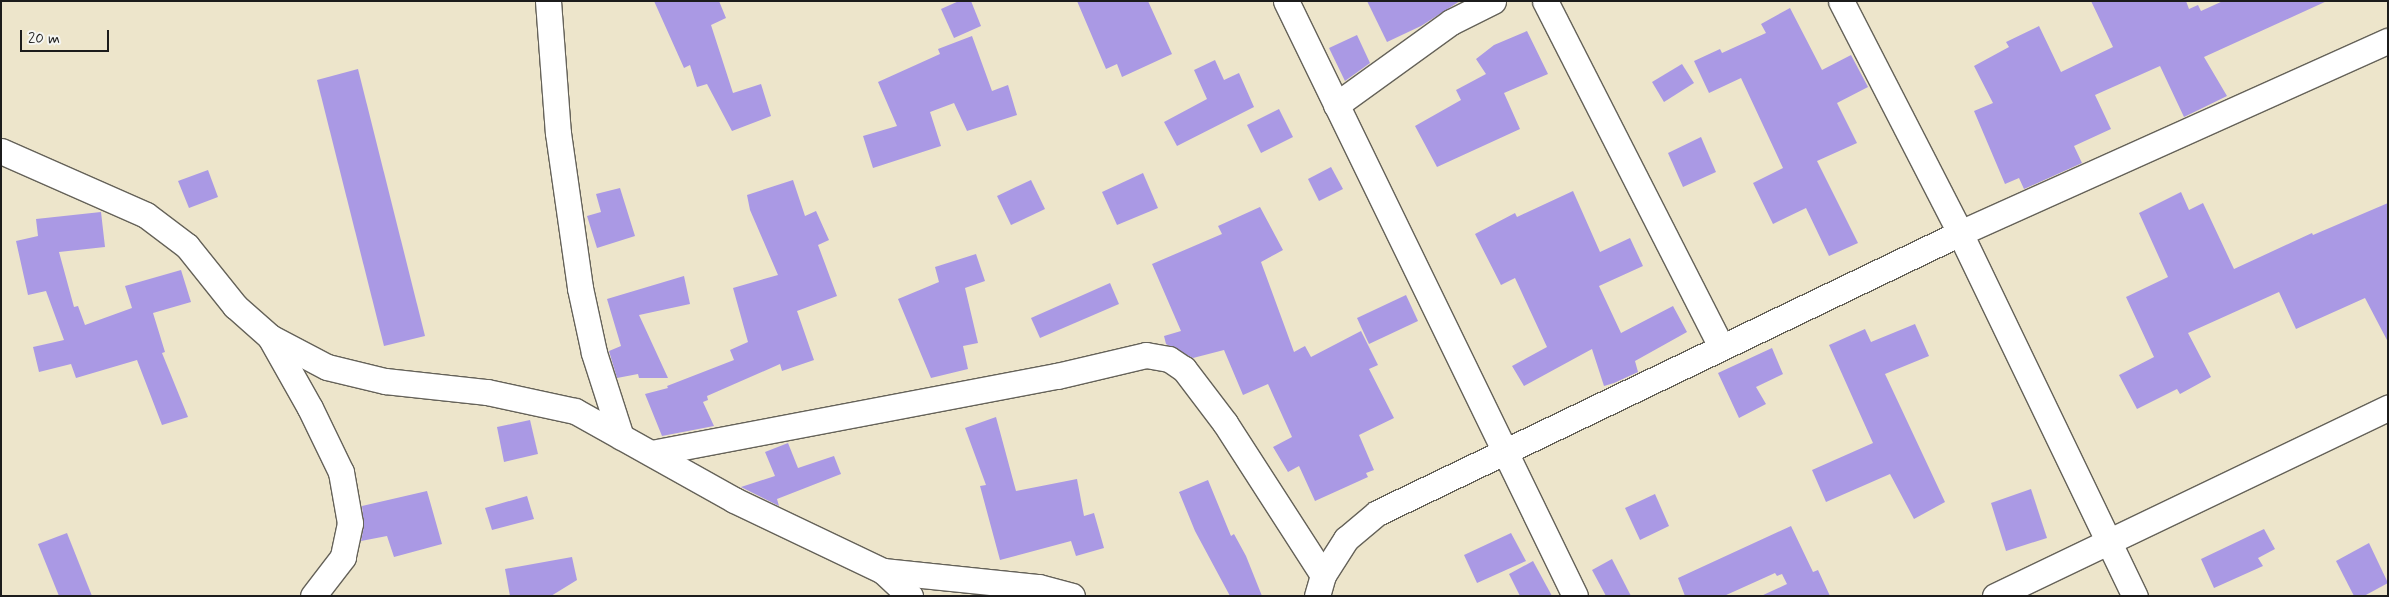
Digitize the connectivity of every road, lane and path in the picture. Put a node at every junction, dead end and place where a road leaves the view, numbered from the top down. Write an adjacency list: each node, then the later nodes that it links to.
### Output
1 (548, 1): 13 (street)
2 (1286, 1): 7 (street)
3 (1492, 1): 7 (street)
4 (1546, 1): 11 (street)
5 (1846, 3): 9 (street)
6 (2388, 41): 9 (street)
7 (1336, 105): 14 (street)
8 (1, 152): 10 (street)
9 (1960, 233): 11 (street); 16 (street)
10 (270, 337): 13 (street); 19 (street)
11 (1721, 346): 14 (street)
12 (2388, 408): 16 (street)
13 (621, 437): 15 (street)
14 (1504, 451): 18 (street); 22 (street)
15 (652, 453): 17 (street); 18 (street)
16 (2106, 540): 23 (street); 24 (street)
17 (883, 571): 20 (street); 21 (street)
18 (1320, 585)
19 (313, 596)
20 (910, 596)
21 (1072, 596)
22 (1575, 596)
23 (1995, 596)
24 (2135, 596)

